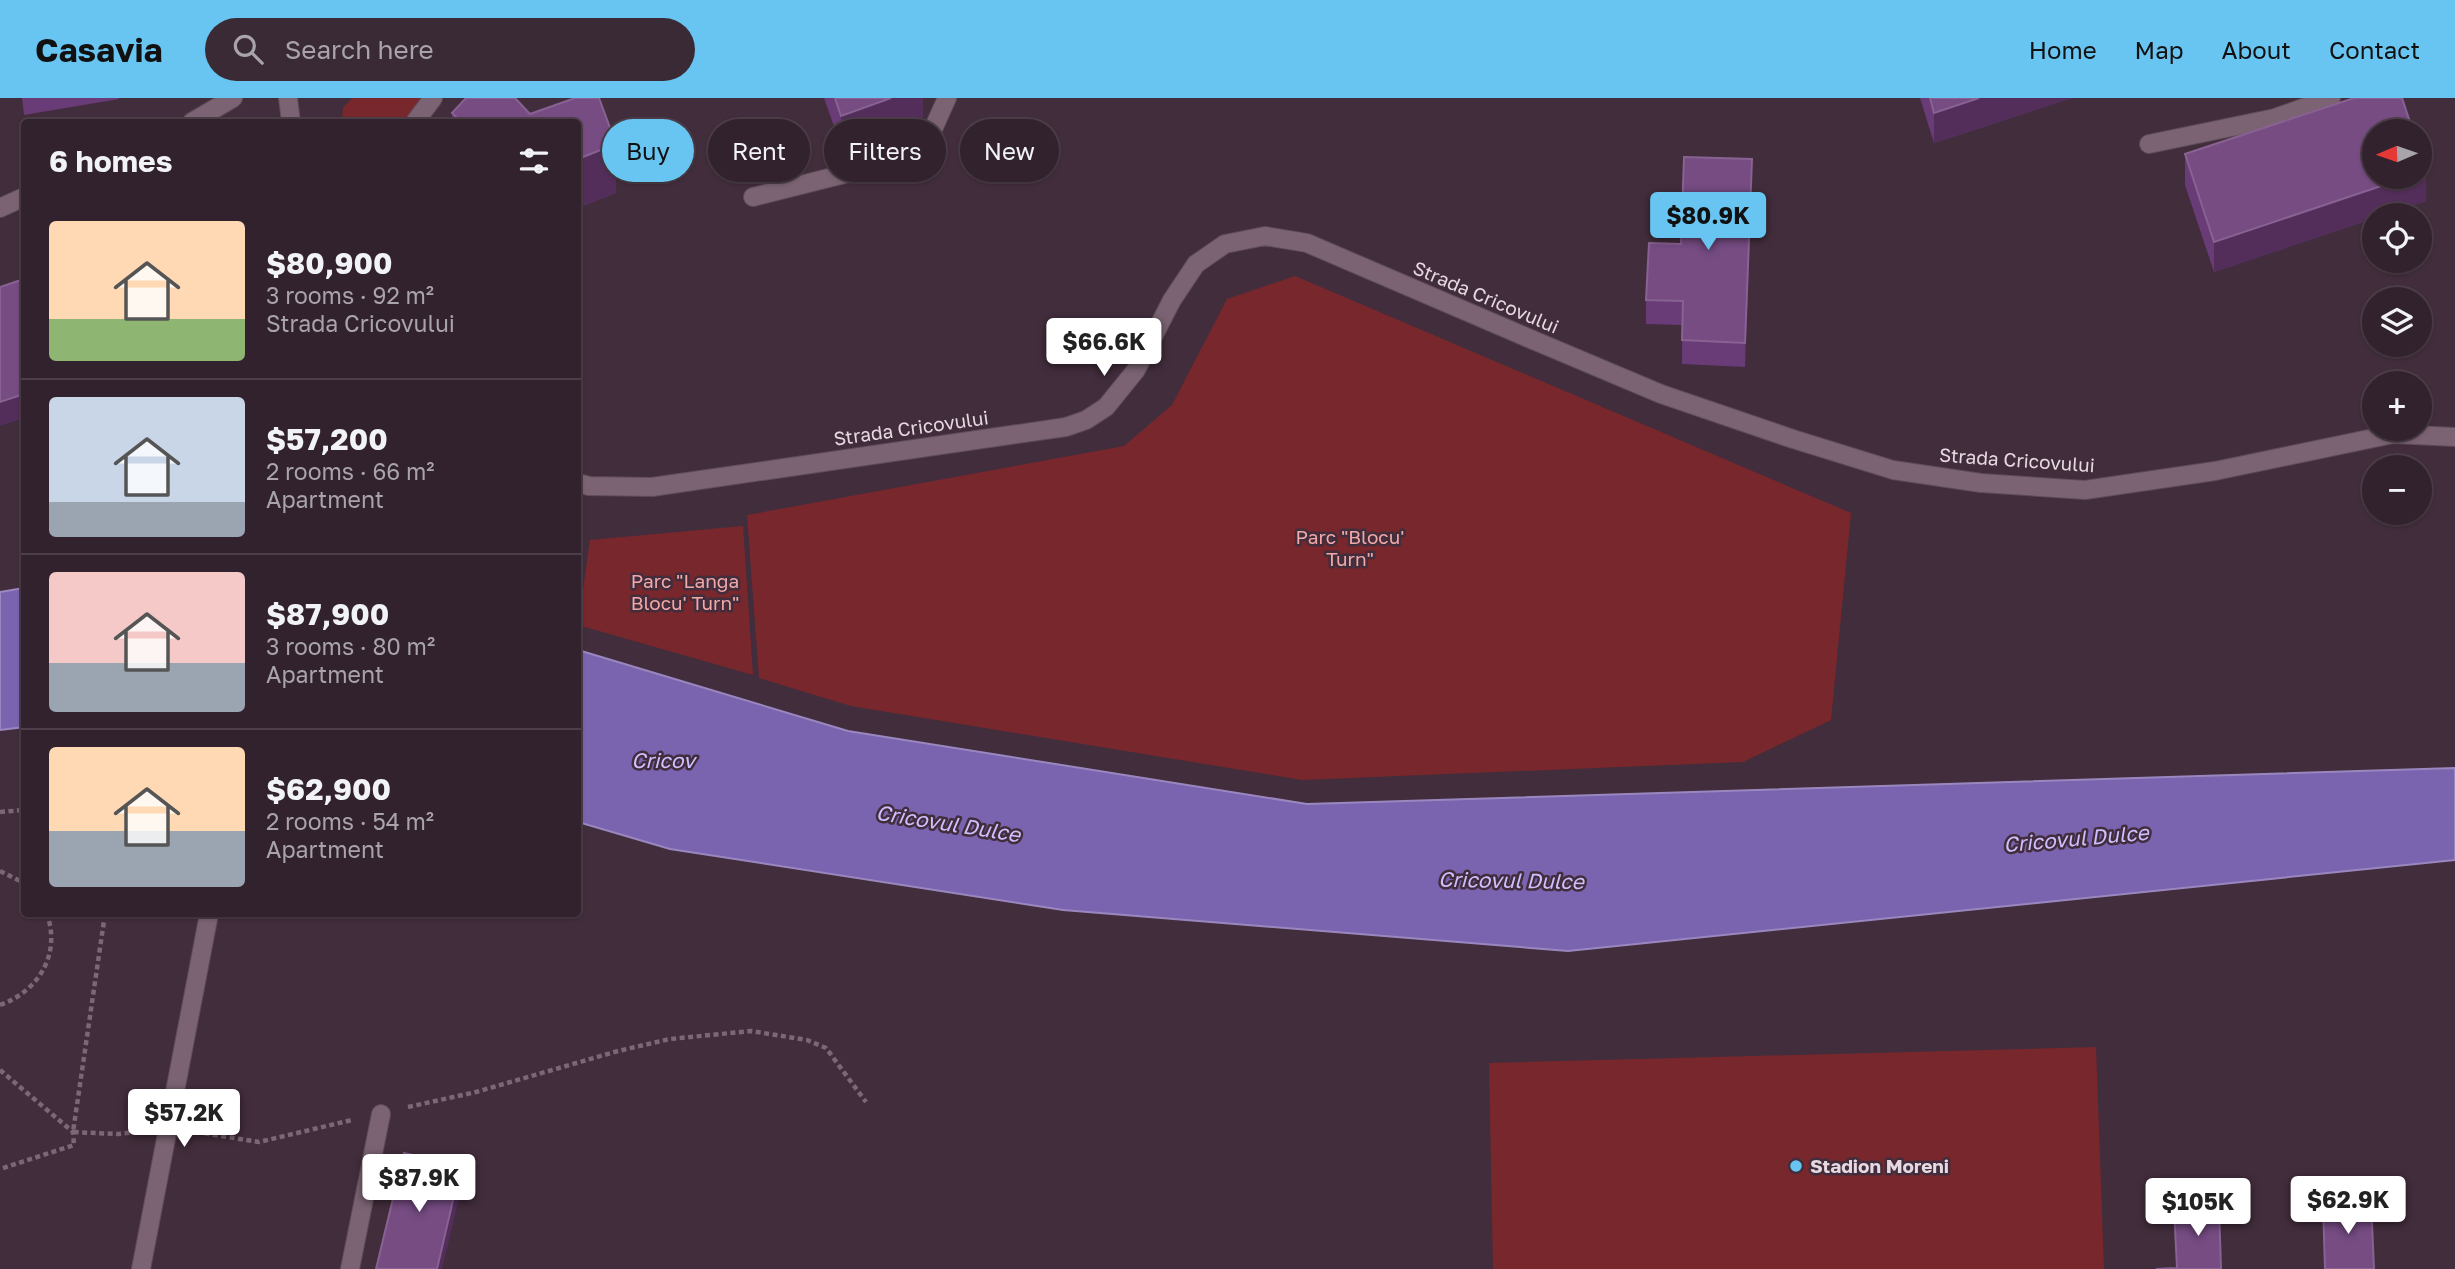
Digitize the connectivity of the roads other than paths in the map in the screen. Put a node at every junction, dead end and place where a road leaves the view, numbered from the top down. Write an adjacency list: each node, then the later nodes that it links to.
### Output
1 (233, 98): 6 (street)
2 (288, 98): 7 (street)
3 (433, 98): 8 (street)
4 (947, 98): 10 (street)
5 (2331, 98): 9 (street)
6 (197, 119)
7 (291, 119)
8 (417, 119)
9 (2149, 144)
10 (753, 197)
11 (21, 198): 12 (street)
12 (0, 208)
13 (2455, 437): 14 (street, Strada Cricovului)
14 (581, 484)
15 (208, 917): 17 (street)
16 (381, 1114): 18 (street)
17 (141, 1269)
18 (350, 1269)

